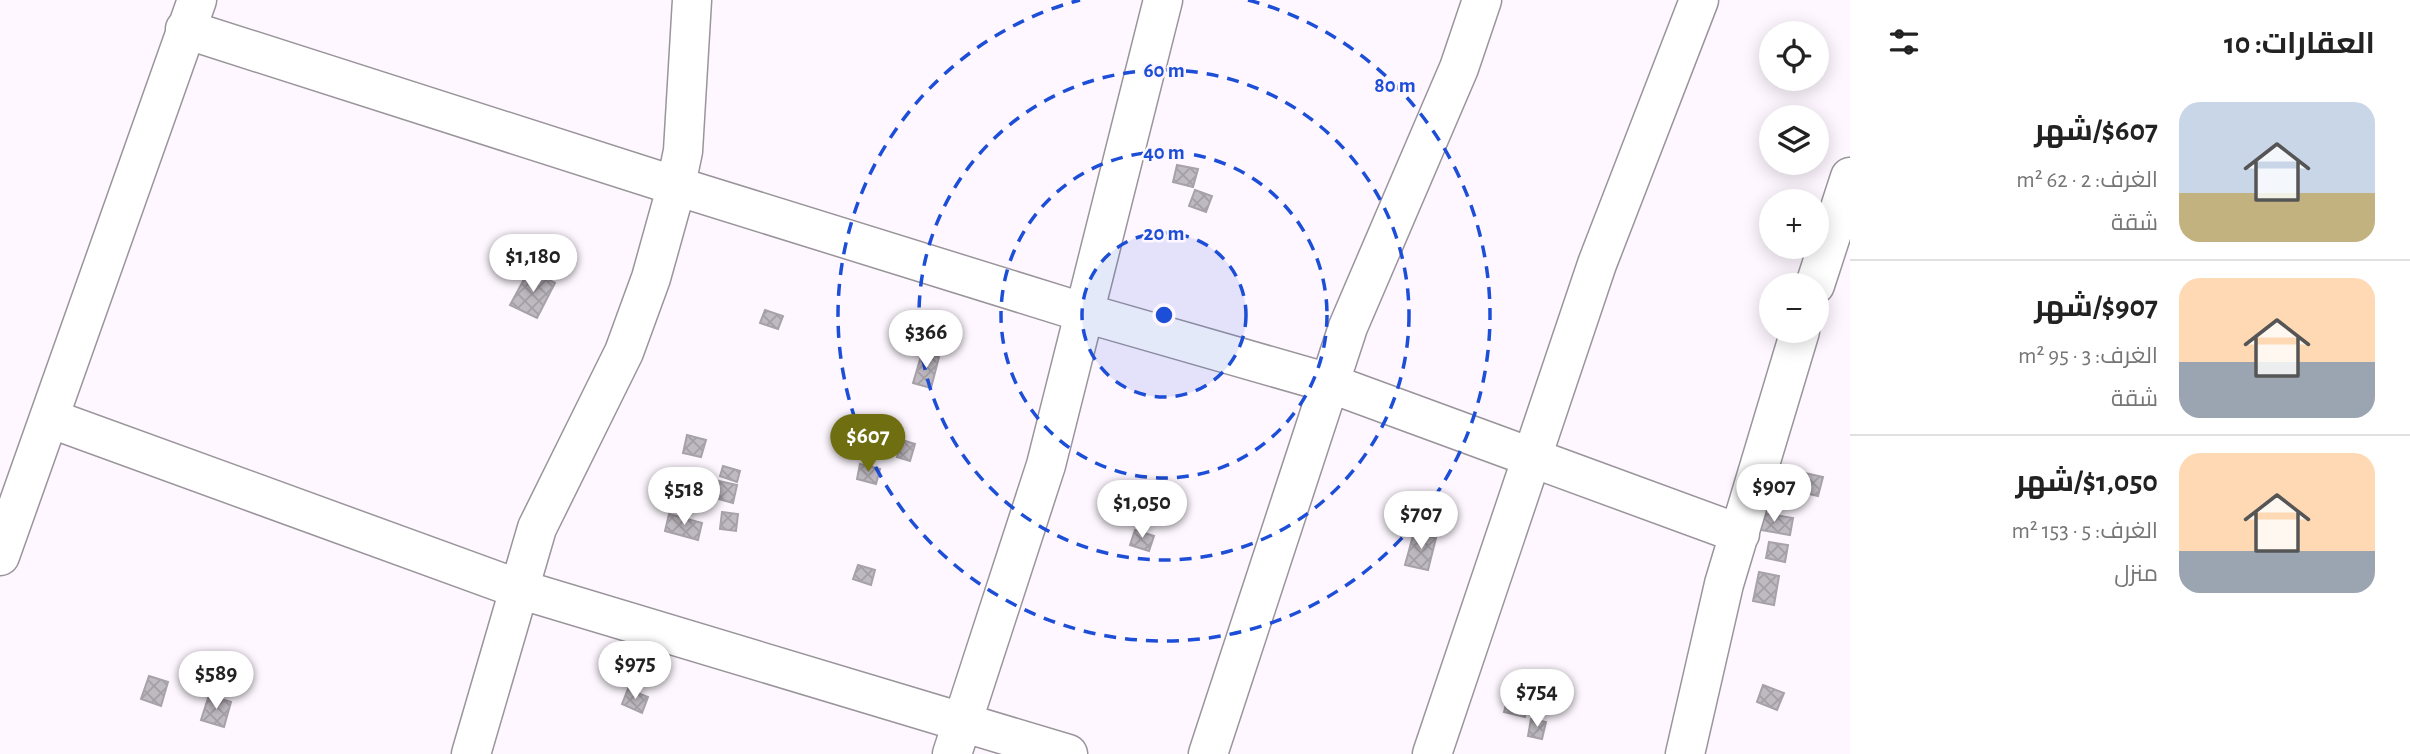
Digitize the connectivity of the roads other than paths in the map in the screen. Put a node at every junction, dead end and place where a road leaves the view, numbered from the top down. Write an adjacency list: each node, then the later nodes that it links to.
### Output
1 (692, 0): 7 (street)
2 (1163, 0): 9 (street)
3 (1482, 0): 11 (street)
4 (1699, 0): 13 (street)
5 (191, 15): 7 (street); 12 (street)
6 (1850, 177): 8 (street)
7 (676, 186): 9 (street); 16 (street)
8 (1819, 273)
9 (1085, 313): 11 (street); 17 (street)
10 (1796, 343): 14 (street)
11 (1329, 383): 13 (street); 20 (street)
12 (49, 418): 15 (street); 16 (street)
13 (1530, 458): 14 (street); 21 (street)
14 (1740, 534): 22 (street)
15 (0, 556)
16 (519, 589): 17 (street); 18 (street)
17 (957, 738): 19 (street)
18 (471, 754)
19 (1068, 754)
20 (1208, 754)
21 (1432, 754)
22 (1685, 754)

